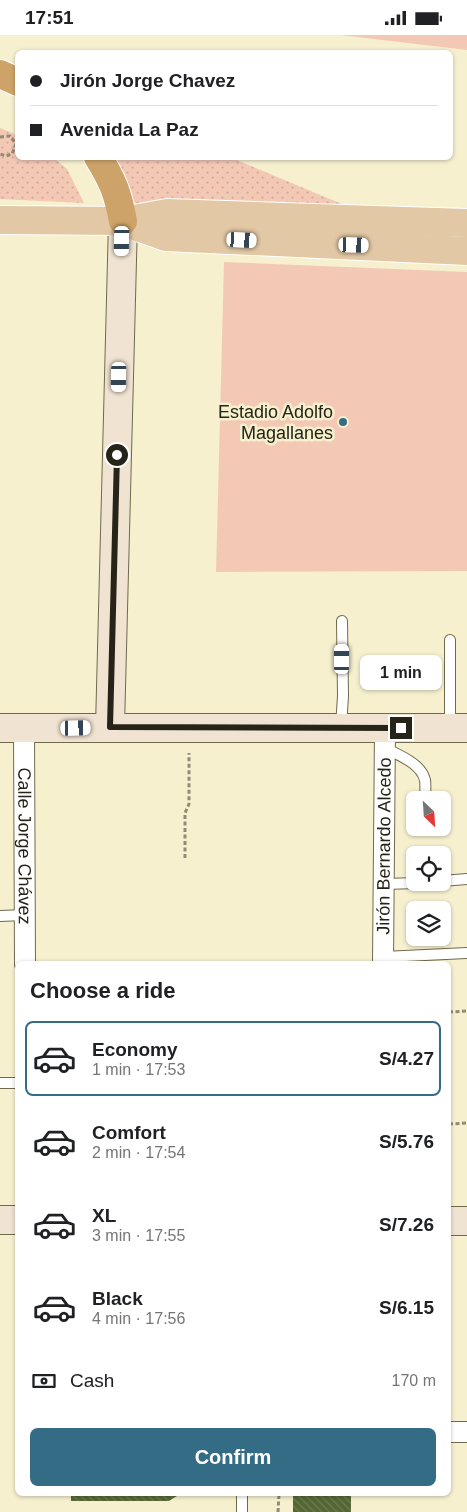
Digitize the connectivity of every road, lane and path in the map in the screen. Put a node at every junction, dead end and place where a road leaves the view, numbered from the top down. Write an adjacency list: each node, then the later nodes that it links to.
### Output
1 (0, 74): 2 (highway)
2 (15, 81)
3 (0, 137): 4 (path)
4 (15, 143)
5 (15, 146): 6 (path)
6 (0, 154)
7 (100, 160): 9 (highway)
8 (0, 220): 9 (main road)
9 (123, 221): 10 (main road); 11 (main road); 14 (main road)
10 (467, 223)
11 (467, 251)
12 (342, 621): 17 (lane)
13 (450, 640): 18 (lane)
14 (110, 727): 15 (main road); 16 (main road)
15 (189, 727): 17 (main road); 21 (path)
16 (12, 728): 26 (street, Calle Jorge Chávez)
17 (340, 728): 19 (main road)
18 (459, 728): 19 (main road)
19 (385, 738): 20 (lane); 25 (street, Jirón Bernardo Alcedo)
20 (425, 791)
21 (185, 858)
22 (467, 879): 23 (lane)
23 (451, 880)
24 (406, 883): 25 (lane)
25 (384, 884): 29 (street, Jirón Bernardo Alcedo)
26 (24, 915): 27 (lane); 30 (street, Calle Jorge Chávez)
27 (0, 916)
28 (467, 953): 29 (lane)
29 (383, 960)
30 (25, 961)
31 (467, 1011): 32 (path)
32 (451, 1012)
33 (0, 1083): 34 (lane)
34 (15, 1083)
35 (467, 1123): 36 (path)
36 (451, 1124)
37 (0, 1220): 38 (main road)
38 (15, 1220)
39 (451, 1221): 40 (main road)
40 (467, 1221)
41 (451, 1432): 42 (street)
42 (467, 1432): 43 (street)
43 (467, 1448)
44 (242, 1496): 46 (lane)
45 (279, 1496): 47 (path)
46 (242, 1512)
47 (278, 1512)

